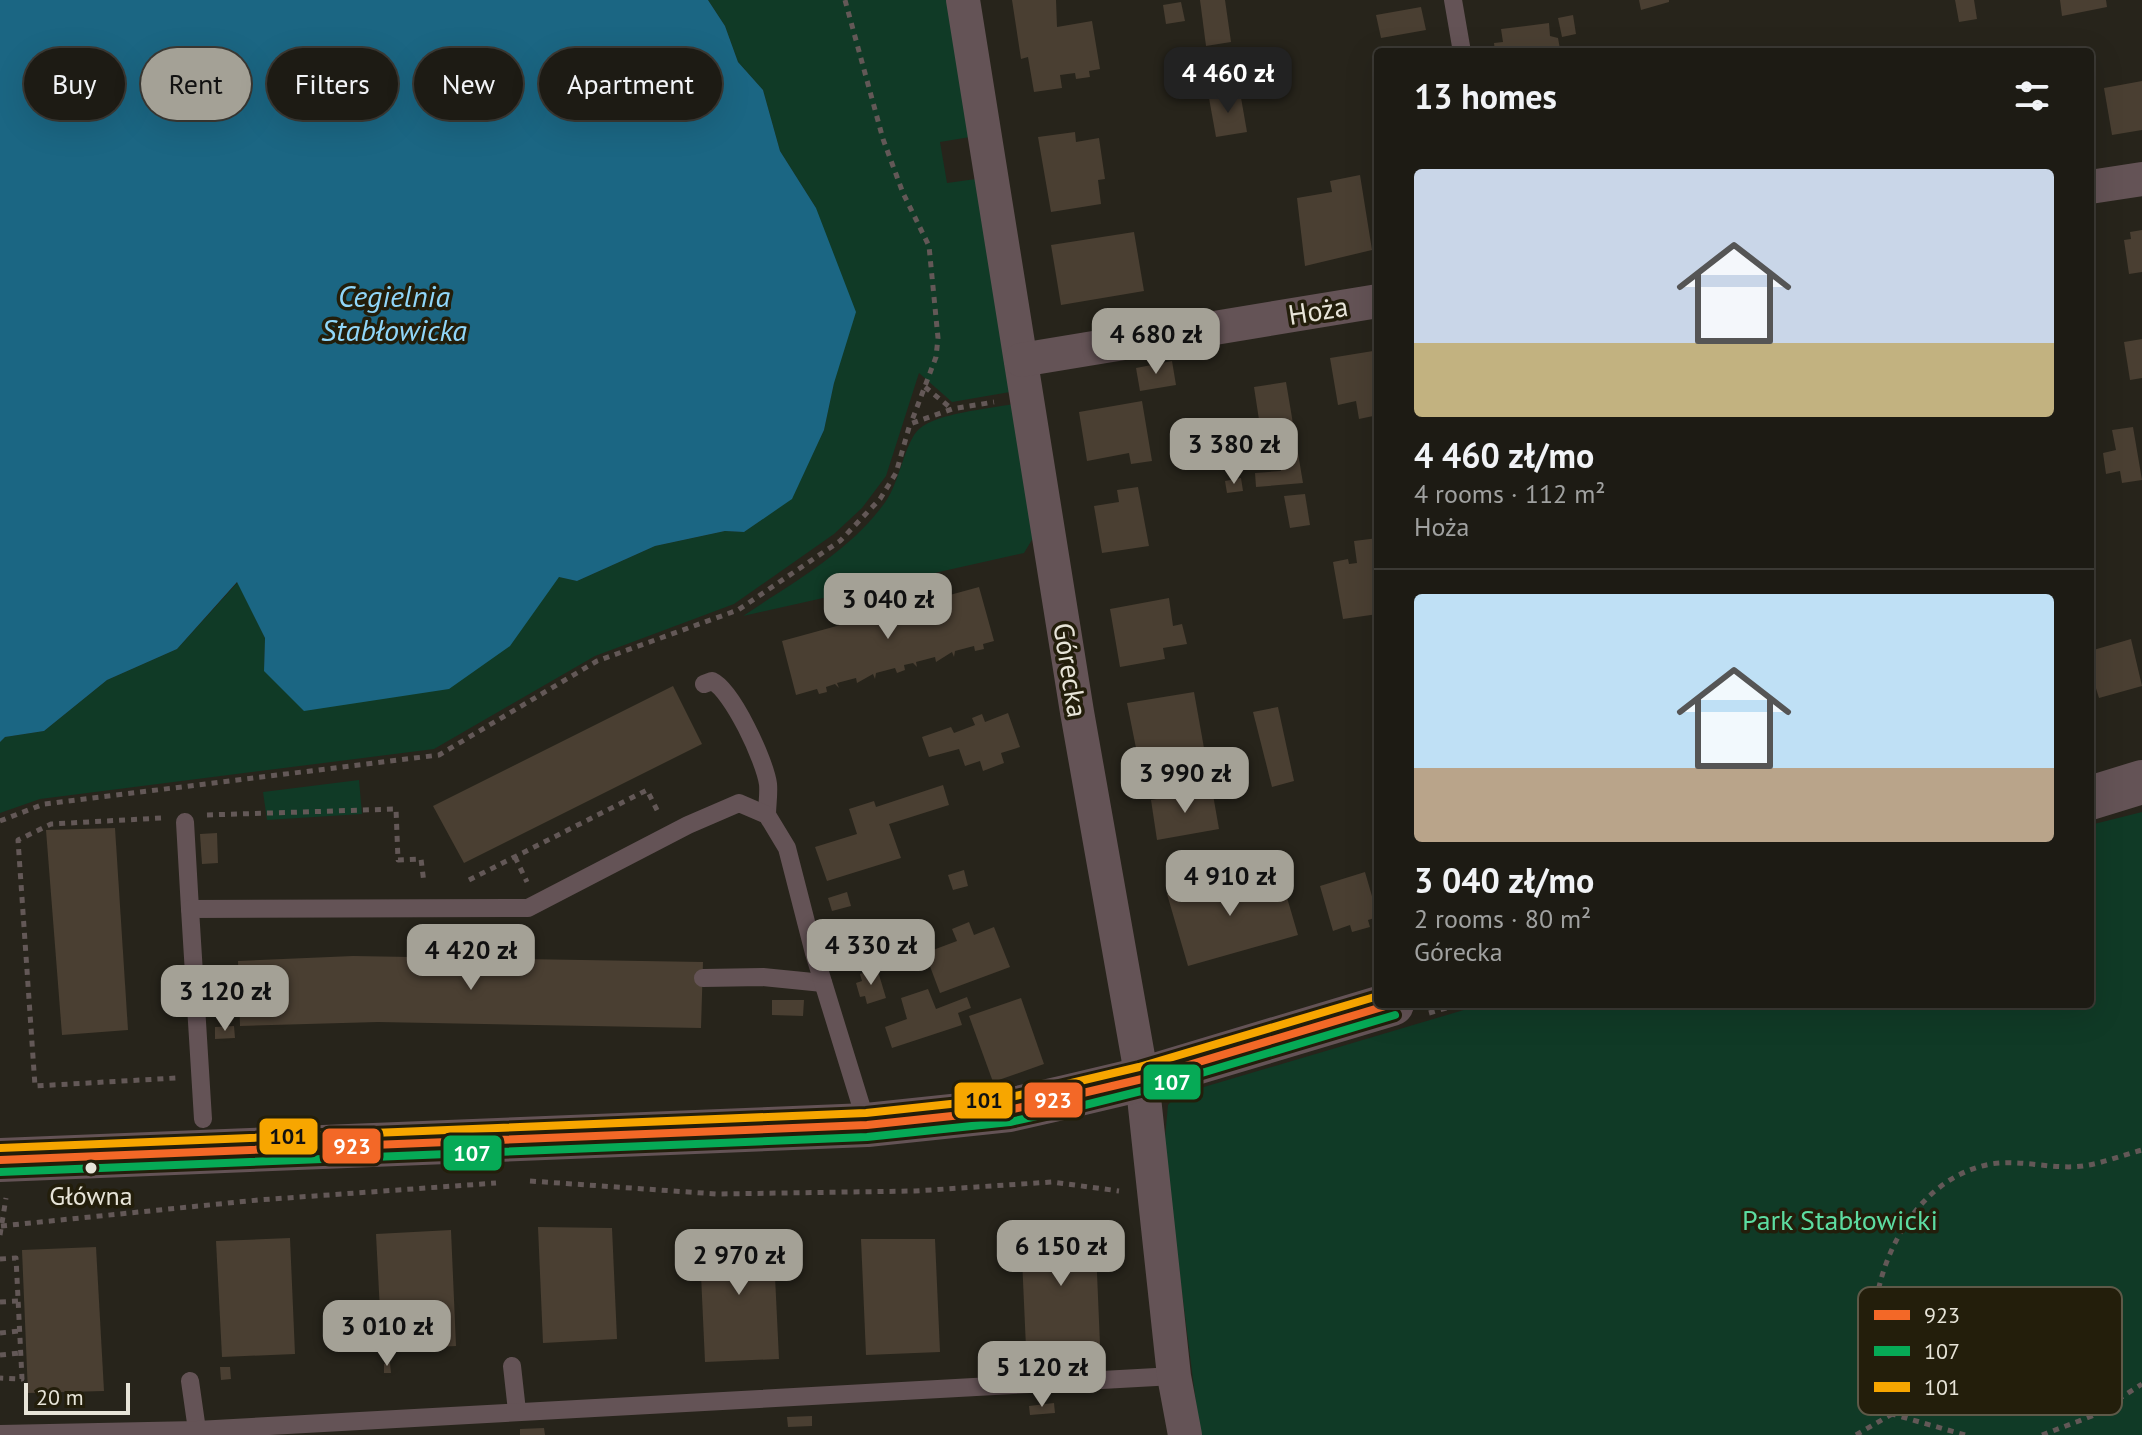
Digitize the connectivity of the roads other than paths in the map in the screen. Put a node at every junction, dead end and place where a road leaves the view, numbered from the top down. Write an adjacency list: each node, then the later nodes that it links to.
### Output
1 (963, 0): 7 (street, Górecka)
2 (1453, 0): 3 (lane)
3 (1461, 48)
4 (2142, 179): 5 (street)
5 (2094, 186)
6 (1374, 302): 7 (street, Hoża)
7 (1021, 360): 17 (street, Górecka)
8 (704, 684): 11 (lane)
9 (2142, 782): 10 (street)
10 (2094, 797)
11 (767, 815): 13 (lane); 15 (lane)
12 (185, 822): 13 (lane)
13 (190, 909): 18 (lane)
14 (703, 978): 15 (lane)
15 (823, 983): 19 (lane)
16 (1379, 1008): 17 (street)
17 (1142, 1079): 19 (street); 22 (street, Górecka)
18 (203, 1119)
19 (867, 1125): 20 (street)
20 (3, 1179)
21 (512, 1366): 24 (lane)
22 (1174, 1376): 24 (lane); 27 (street, Górecka)
23 (190, 1381): 25 (lane)
24 (517, 1411): 25 (lane)
25 (197, 1430): 26 (lane)
26 (0, 1434)
27 (1185, 1435)

